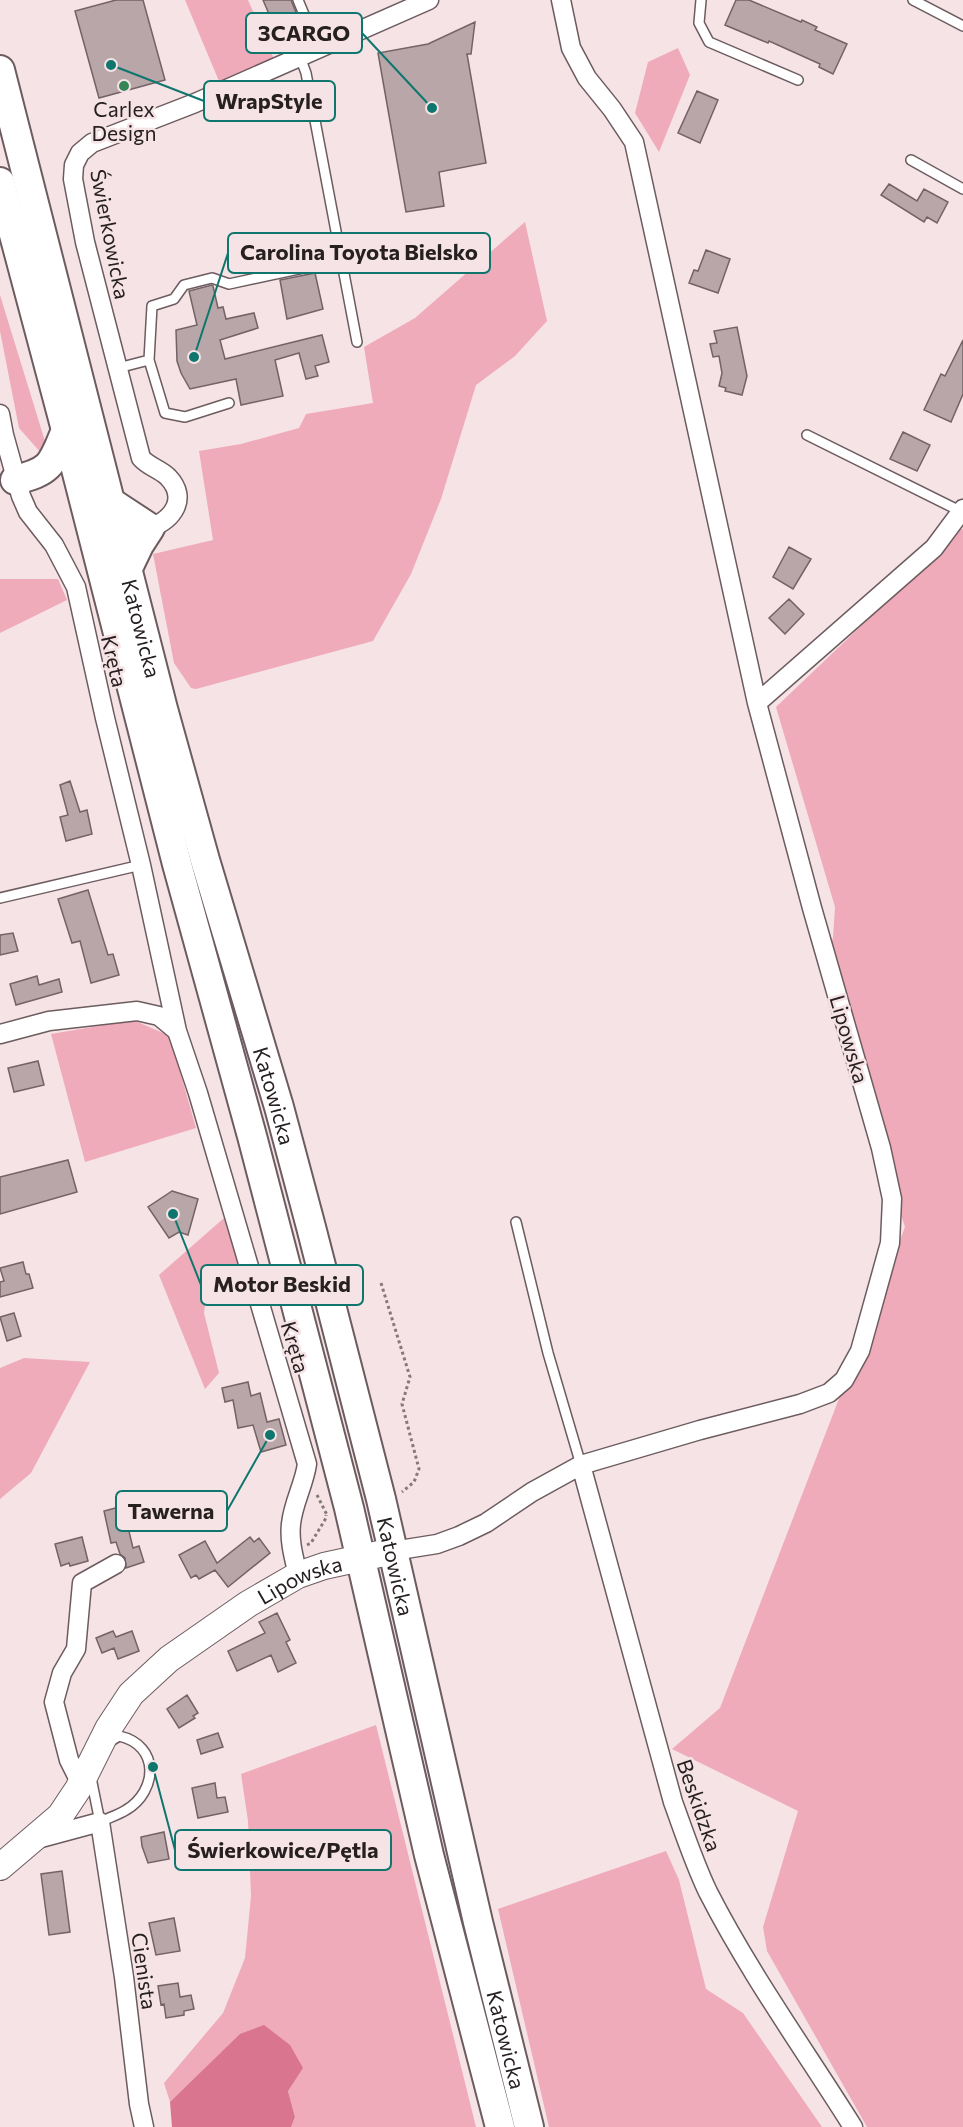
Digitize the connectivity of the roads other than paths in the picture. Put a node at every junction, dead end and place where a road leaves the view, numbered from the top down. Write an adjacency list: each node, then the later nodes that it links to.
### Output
1 (298, 0): 7 (lane)
2 (429, 0): 7 (street, Świerkowicka)
3 (561, 0): 27 (street, Lipowska)
4 (701, 0): 10 (lane)
5 (913, 0): 6 (lane)
6 (963, 26)
7 (318, 48): 8 (street, Świerkowicka)
8 (300, 57): 14 (lane); 17 (street, Świerkowicka)
9 (0, 70): 23 (main road, Katowicka)
10 (798, 80)
11 (911, 160): 13 (lane)
12 (0, 182): 20 (main road, Katowicka)
13 (963, 189)
14 (341, 260): 15 (lane); 16 (lane)
15 (357, 342)
16 (149, 360): 17 (lane); 18 (lane)
17 (117, 369): 25 (street, Świerkowicka)
18 (229, 403)
19 (0, 414): 22 (street)
20 (66, 430): 22 (main road); 35 (main road, Katowicka)
21 (807, 435): 24 (lane)
22 (15, 480): 28 (street, Kręta)
23 (112, 503): 25 (main road); 26 (main road, Katowicka)
24 (962, 510): 27 (street)
25 (150, 528): 26 (main road)
26 (128, 568): 34 (main road, Katowicka)
27 (757, 703): 33 (street, Lipowska)
28 (141, 865): 29 (lane); 30 (street, Kręta)
29 (0, 898)
30 (177, 1031): 31 (street); 37 (street, Kręta)
31 (0, 1034)
32 (516, 1222): 33 (lane)
33 (581, 1465): 34 (street, Lipowska); 45 (street, Beskidzka)
34 (393, 1551): 35 (street, Lipowska); 44 (main road, Katowicka)
35 (361, 1557): 37 (street, Lipowska); 43 (main road, Katowicka)
36 (116, 1564): 38 (street)
37 (298, 1575): 38 (street, Lipowska)
38 (85, 1775): 39 (lane); 39 (lane); 40 (street, Lipowska)
39 (100, 1822): 40 (street); 42 (street, Cienista)
40 (35, 1839): 41 (street, Lipowska)
41 (0, 1867)
42 (144, 2127)
43 (500, 2127)
44 (529, 2127)
45 (853, 2127)

